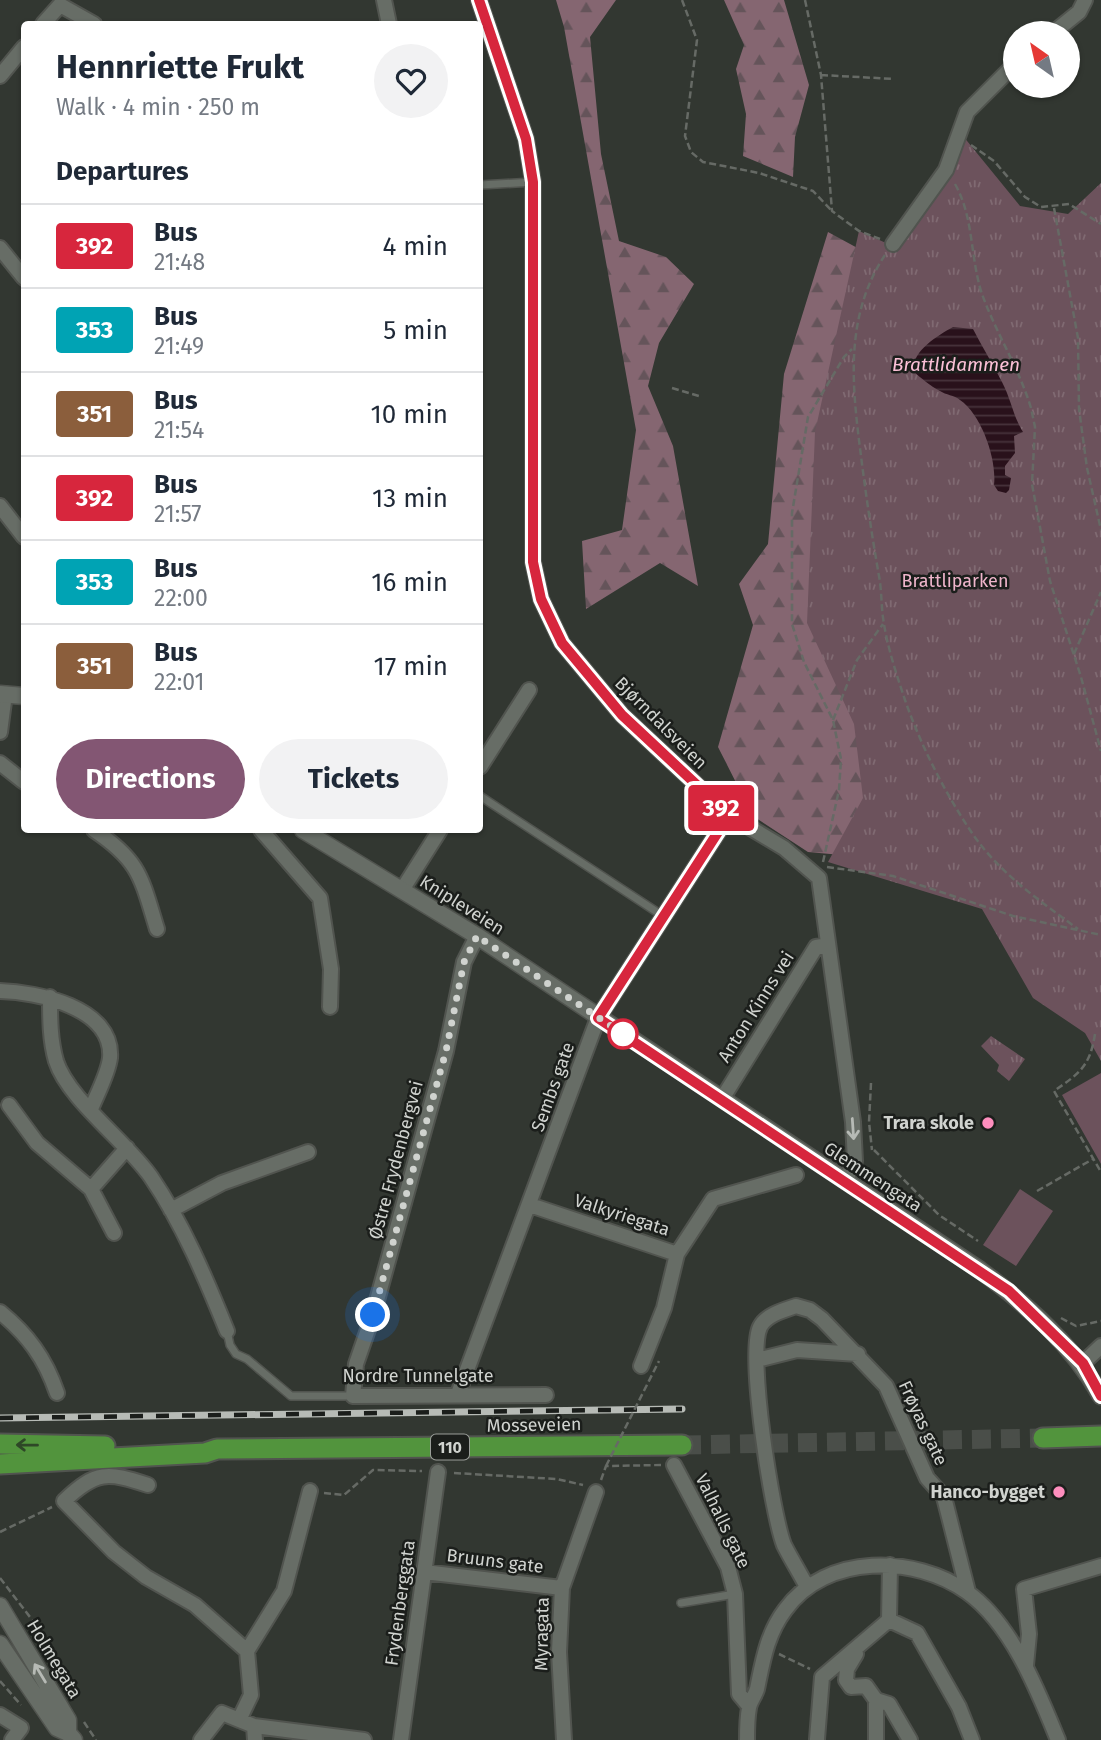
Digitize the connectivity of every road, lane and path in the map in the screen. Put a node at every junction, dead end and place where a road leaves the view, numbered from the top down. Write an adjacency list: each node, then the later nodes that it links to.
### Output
1 (384, 0): 8 (street)
2 (479, 0): 17 (street, Bjørndalsveien)
3 (682, 0): 20 (path)
4 (805, 0): 11 (path)
5 (1085, 0): 9 (street)
6 (46, 21): 7 (street)
7 (89, 21)
8 (388, 21)
9 (1068, 21)
10 (21, 51): 12 (street)
11 (821, 75): 14 (path); 20 (path)
12 (0, 76)
13 (1003, 76): 15 (street)
14 (894, 79)
15 (960, 138): 16 (street); 19 (path)
16 (946, 170): 22 (street); 33 (path)
17 (533, 182): 18 (lane); 44 (street, Bjørndalsveien)
18 (483, 184)
19 (1054, 208): 21 (path); 29 (path)
20 (832, 211): 22 (path)
21 (1101, 224)
22 (893, 244): 25 (path)
23 (0, 248): 24 (street)
24 (21, 274)
25 (853, 348): 32 (path); 37 (path)
26 (672, 387): 27 (path)
27 (702, 397)
28 (0, 506): 30 (street)
29 (1101, 530)
30 (21, 533)
31 (1101, 592): 33 (path)
32 (884, 623): 37 (path); 52 (path)
33 (1074, 654): 39 (path)
34 (529, 690): 40 (street)
35 (2, 694): 36 (street); 38 (street)
36 (21, 696)
37 (833, 720): 52 (path)
38 (0, 732)
39 (1101, 751)
40 (483, 762)
41 (0, 763): 42 (street)
42 (21, 780)
43 (483, 798): 50 (lane)
44 (729, 815): 50 (street, Sembs gate); 55 (street, Bjørndalsveien)
45 (98, 833): 51 (street)
46 (264, 833): 58 (street)
47 (308, 833): 49 (street, Knipleveien)
48 (438, 833): 49 (street)
49 (402, 891): 54 (street, Knipleveien)
50 (663, 916): 59 (street, Sembs gate)
51 (156, 929)
52 (1078, 929): 53 (path)
53 (1101, 934)
54 (477, 936): 59 (street, Knipleveien); 89 (street, Østre Frydenbergvei)
55 (828, 945): 61 (street, Anton Kinns vei); 70 (street, Bjørndalsveien, one-way to 70)
56 (0, 990): 57 (street)
57 (50, 997): 63 (street); 63 (street)
58 (330, 1007)
59 (598, 1018): 61 (street, Glemmengata); 73 (street, Sembs gate)
60 (1095, 1034): 67 (path)
61 (722, 1099): 70 (street, Glemmengata)
62 (9, 1105): 71 (street)
63 (91, 1109): 64 (street)
64 (127, 1147): 71 (street); 74 (street)
65 (873, 1150): 76 (path)
66 (308, 1152): 74 (street)
67 (1093, 1158): 68 (path); 72 (path)
68 (1101, 1172)
69 (796, 1175): 77 (street, Valkyriegata)
70 (845, 1181): 84 (street, Glemmengata)
71 (91, 1189): 75 (street)
72 (1037, 1191)
73 (530, 1205): 77 (street, Valkyriegata); 87 (street, Sembs gate)
74 (172, 1210): 79 (street)
75 (114, 1233)
76 (978, 1241)
77 (677, 1254): 85 (street)
78 (0, 1312): 86 (street)
79 (228, 1331): 89 (lane, Nordre Tunnelgate)
80 (1101, 1346): 84 (street)
81 (858, 1354): 82 (street); 82 (street, Frøyas gate); 109 (street, Frøyas gate)
82 (757, 1360): 107 (street, Frøyas gate)
83 (659, 1362): 97 (path, bridge)
84 (1083, 1363): 90 (street, Glemmengata)
85 (641, 1366)
86 (57, 1393)
87 (458, 1394): 88 (street, Nordre Tunnelgate); 89 (street, Nordre Tunnelgate)
88 (546, 1395)
89 (353, 1396)
90 (1101, 1396)
91 (1101, 1436): 92 (highway)
92 (1043, 1438)
93 (0, 1444): 95 (highway, Mosseveien / 110, one-way to 93)
94 (682, 1445): 95 (highway, Mosseveien / 110)
95 (217, 1449): 96 (highway, Mosseveien / 110)
96 (0, 1464)
97 (674, 1465): 110 (street, Valhalls gate)
98 (438, 1472): 106 (street, Frydenberggata)
99 (148, 1485): 102 (street)
100 (310, 1491): 117 (street)
101 (596, 1492): 108 (street, Myragata)
102 (64, 1501): 103 (path); 117 (street)
103 (0, 1532)
104 (890, 1565): 107 (street, Frøyas gate); 109 (street, Frøyas gate); 113 (street)
105 (1101, 1566): 118 (street)
106 (424, 1572): 108 (street, Bruuns gate); 130 (street, Frydenberggata)
107 (807, 1587): 116 (street, Frøyas gate)
108 (562, 1588): 131 (street, Myragata)
109 (968, 1592): 118 (street, Frøyas gate)
110 (735, 1594): 111 (lane, Valhalls gate); 121 (street, Valhalls gate)
111 (681, 1602)
112 (0, 1606): 125 (street, Holmegata, one-way to 112)
113 (889, 1620): 115 (street); 135 (street)
114 (0, 1644): 125 (street, Holmegata)
115 (862, 1644): 119 (street); 120 (street)
116 (764, 1647): 119 (path); 121 (street, Frøyas gate)
117 (247, 1651): 123 (street)
118 (1026, 1665): 136 (street, Frøyas gate)
119 (822, 1677): 126 (street)
120 (876, 1700): 133 (street); 134 (street)
121 (749, 1706): 132 (street, Valhalls gate)
122 (0, 1715): 127 (street)
123 (239, 1720): 124 (street); 128 (street)
124 (255, 1733): 129 (street)
125 (71, 1737)
126 (817, 1739)
127 (12, 1740)
128 (201, 1740)
129 (364, 1740)
130 (401, 1740)
131 (564, 1740)
132 (747, 1740)
133 (876, 1740)
134 (910, 1740)
135 (972, 1740)
136 (1058, 1740)

